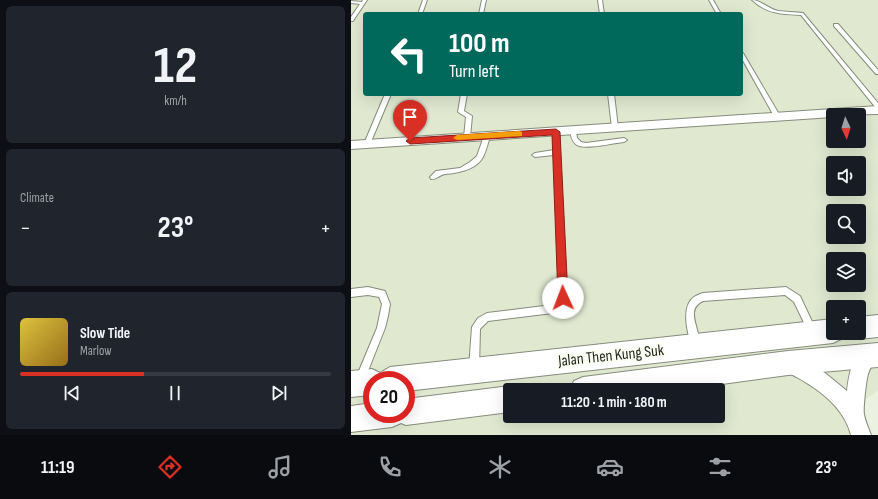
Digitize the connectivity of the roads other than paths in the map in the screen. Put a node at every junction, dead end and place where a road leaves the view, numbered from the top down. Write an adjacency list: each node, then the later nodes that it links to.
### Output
1 (425, 0): 8 (lane)
2 (484, 0): 9 (lane)
3 (600, 0): 10 (lane)
4 (711, 0): 11 (lane)
5 (754, 0): 19 (lane)
6 (364, 1): 7 (lane); 12 (lane)
7 (351, 2)
8 (421, 12)
9 (481, 12)
10 (602, 12)
11 (718, 12)
12 (351, 20)
13 (836, 25): 15 (lane)
14 (743, 56): 21 (lane)
15 (878, 73)
16 (387, 96): 28 (lane)
17 (464, 96): 26 (lane)
18 (611, 96): 22 (lane)
19 (878, 106)
20 (878, 110): 21 (street)
21 (777, 116): 22 (street)
22 (615, 128): 23 (street)
23 (573, 131): 24 (street); 27 (lane)
24 (556, 132): 25 (street); 30 (lane)
25 (487, 136): 26 (street); 32 (lane)
26 (467, 137): 28 (street)
27 (624, 140)
28 (367, 144): 29 (street)
29 (351, 145)
30 (557, 152): 31 (lane); 40 (lane)
31 (535, 154)
32 (433, 177)
33 (351, 293): 42 (lane)
34 (878, 326): 35 (street)
35 (866, 327)
36 (823, 332): 37 (street, Jalan Then Kung Suk); 37 (lane)
37 (695, 346): 40 (street, Jalan Then Kung Suk)
38 (874, 356): 39 (street, Jalan Then Kung Suk); 46 (street)
39 (788, 363): 43 (street, Jalan Then Kung Suk); 46 (street)
40 (473, 371): 41 (street, Jalan Then Kung Suk)
41 (415, 377)
42 (361, 383)
43 (636, 383)
44 (503, 400): 45 (street)
45 (415, 411)
46 (854, 415): 49 (street)
47 (363, 418): 48 (street)
48 (351, 419)
49 (861, 435)

